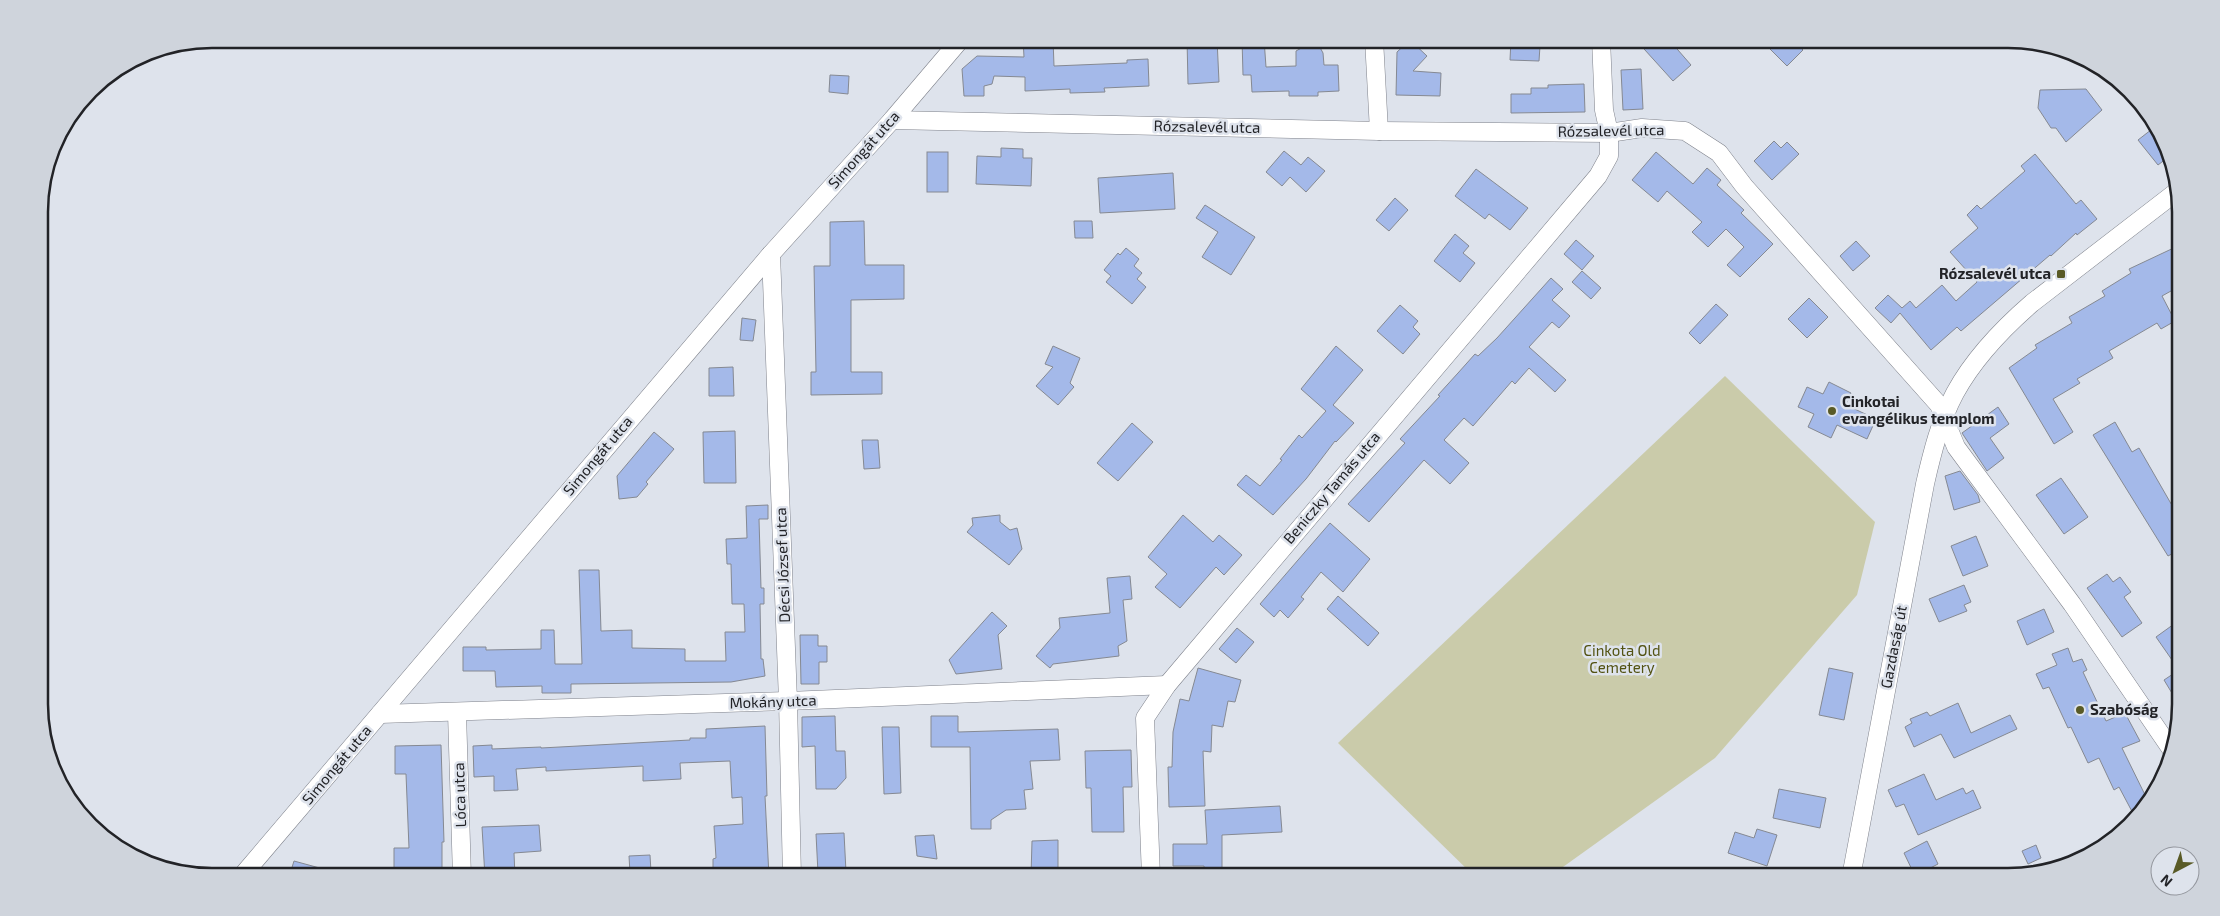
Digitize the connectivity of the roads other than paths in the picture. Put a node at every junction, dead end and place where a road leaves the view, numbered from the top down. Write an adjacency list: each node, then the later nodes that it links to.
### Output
1 (953, 48): 4 (street, Simongát utca)
2 (1374, 48): 5 (street)
3 (1602, 48): 6 (street, Beniczky Tamás utca)
4 (892, 120): 5 (street, Rózsalevél utca); 8 (street, Simongát utca)
5 (1379, 131): 6 (street, Rózsalevél utca)
6 (1609, 133): 9 (street, Rózsalevél utca); 10 (street, Beniczky Tamás utca)
7 (2171, 196): 9 (street, Gazdaság út)
8 (771, 254): 11 (street, Décsi József utca); 13 (street, Simongát utca)
9 (1944, 418): 14 (street, Rózsalevél utca); 19 (street, Gazdaság út)
10 (1167, 685): 11 (street, Mokány utca); 18 (street, Beniczky Tamás utca)
11 (788, 701): 12 (street, Mokány utca); 17 (street, Décsi József utca)
12 (457, 713): 13 (street, Mokány utca); 16 (street, Lóca utca)
13 (380, 714): 15 (street, Simongát utca)
14 (2167, 744)
15 (249, 868)
16 (462, 868)
17 (792, 868)
18 (1151, 868)
19 (1853, 868)

